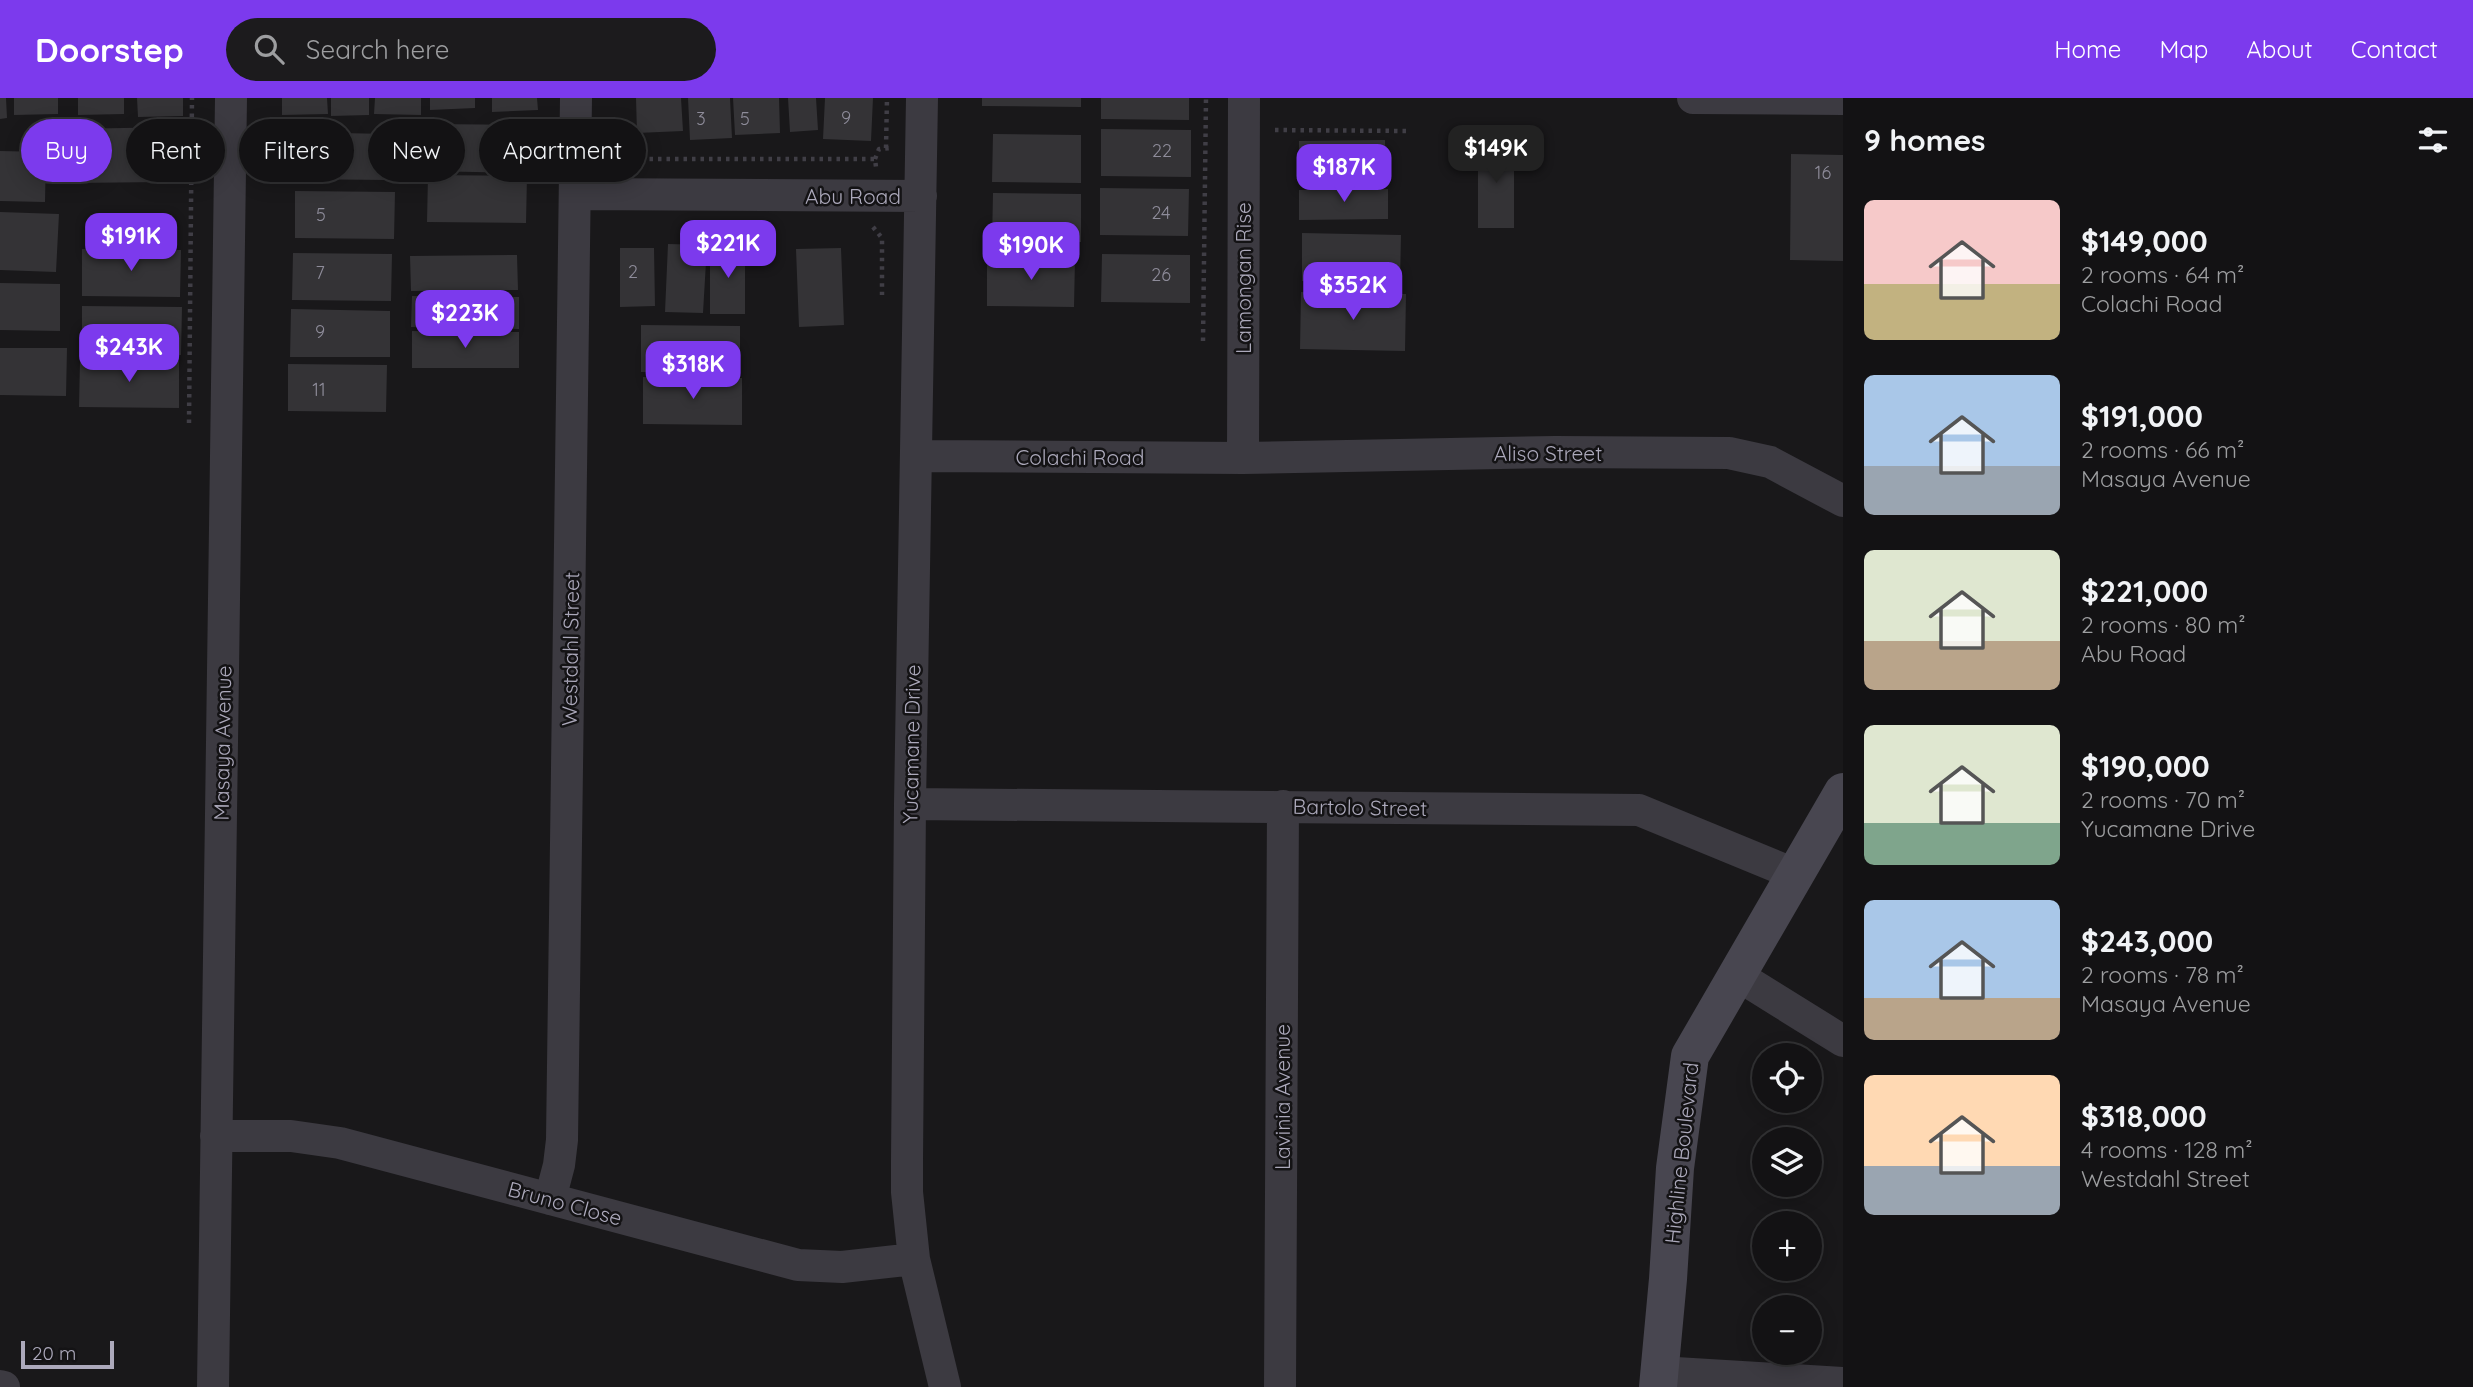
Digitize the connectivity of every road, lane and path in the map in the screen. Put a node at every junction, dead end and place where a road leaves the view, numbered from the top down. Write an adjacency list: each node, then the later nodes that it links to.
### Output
1 (192, 98): 18 (path)
2 (231, 98): 28 (street, Masaya Avenue)
3 (576, 98): 13 (street, Westdahl Street)
4 (887, 98): 12 (path)
5 (922, 98): 14 (street, Yucamane Drive)
6 (1206, 98): 17 (path)
7 (1244, 98): 20 (street, Lamongan Rise)
8 (1693, 98): 9 (street)
9 (1843, 99)
10 (1274, 130): 11 (path)
11 (1408, 131)
12 (886, 148)
13 (575, 194): 14 (street, Abu Road); 29 (street, Westdahl Street)
14 (921, 197): 19 (street, Yucamane Drive)
15 (860, 226): 16 (path)
16 (882, 295)
17 (1203, 341)
18 (189, 423)
19 (917, 456): 20 (street, Colachi Road); 23 (street, Yucamane Drive)
20 (1242, 458): 21 (street, Aliso Street)
21 (1843, 501)
22 (1843, 792): 25 (street, Highline Boulevard)
23 (910, 804): 24 (street, Bartolo Street); 30 (street, Yucamane Drive)
24 (1283, 806): 25 (street, Bartolo Street); 35 (street, Lavinia Avenue)
25 (1797, 875): 26 (street, Highline Boulevard)
26 (1737, 975): 27 (street); 31 (street, Highline Boulevard)
27 (1843, 1041)
28 (216, 1136): 29 (street, Bruno Close); 33 (street, Masaya Avenue)
29 (550, 1199): 30 (street, Bruno Close)
30 (914, 1259): 34 (street, Yucamane Drive)
31 (1658, 1380): 32 (street)
32 (1843, 1383)
33 (213, 1387)
34 (945, 1387)
35 (1280, 1387)

